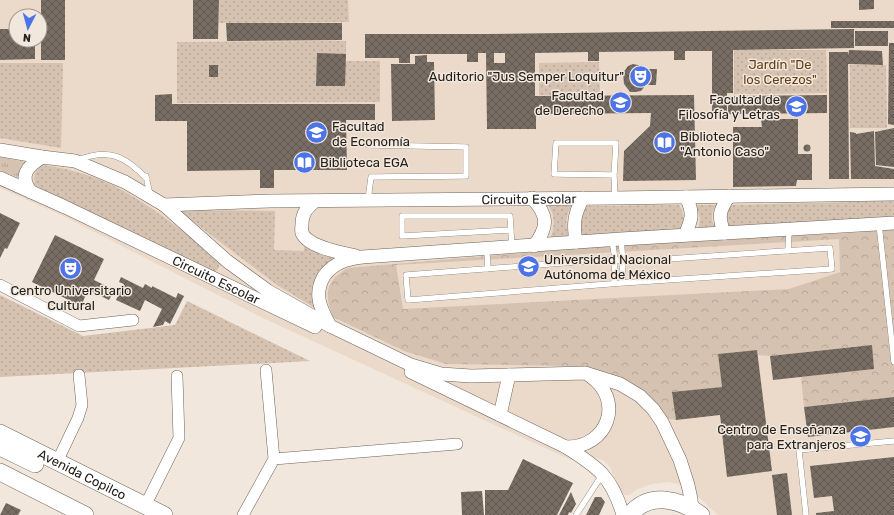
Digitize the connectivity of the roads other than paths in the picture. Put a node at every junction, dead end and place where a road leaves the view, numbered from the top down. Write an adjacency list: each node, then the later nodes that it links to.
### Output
1 (368, 145): 17 (lane)
2 (0, 150): 3 (street, Circuito Escolar)
3 (42, 157): 4 (street, Circuito Escolar); 9 (street)
4 (76, 161): 8 (lane); 13 (street, Circuito Escolar)
5 (145, 172): 8 (lane)
6 (614, 175): 6 (lane); 16 (lane)
7 (0, 178): 9 (street, Circuito Escolar)
8 (147, 179): 13 (lane)
9 (31, 192): 37 (street, Circuito Escolar)
10 (894, 194): 11 (street, Circuito Escolar)
11 (728, 196): 12 (street, Circuito Escolar); 24 (street)
12 (686, 197): 16 (street, Circuito Escolar); 25 (street)
13 (151, 198): 19 (street, Circuito Escolar)
14 (532, 198): 15 (street, Circuito Escolar); 17 (street, Circuito Escolar); 28 (street)
15 (583, 198): 16 (street, Circuito Escolar); 27 (street)
16 (615, 198)
17 (368, 200): 18 (street, Circuito Escolar)
18 (315, 201): 19 (street, Circuito Escolar); 32 (street)
19 (164, 205): 34 (street, Circuito Escolar)
20 (894, 223): 21 (street)
21 (878, 224): 22 (street); 43 (lane)
22 (788, 229): 24 (street); 30 (lane)
23 (511, 230): 23 (lane); 29 (lane)
24 (724, 233): 25 (street)
25 (685, 235): 26 (street)
26 (617, 239): 27 (street); 33 (lane); 35 (lane)
27 (576, 242): 28 (street)
28 (534, 246): 29 (street)
29 (512, 249): 32 (street)
30 (788, 251): 35 (lane); 38 (lane)
31 (487, 254): 36 (lane)
32 (362, 257): 42 (street)
33 (614, 258): 35 (lane); 36 (lane); 40 (lane)
34 (227, 262): 37 (street); 42 (street, Circuito Escolar)
35 (623, 262): 38 (lane)
36 (488, 269): 40 (lane)
37 (217, 280): 49 (street, Circuito Escolar)
38 (622, 283): 40 (lane)
39 (0, 284): 41 (street)
40 (614, 284)
41 (134, 320)
42 (330, 326): 47 (street, Circuito Escolar)
43 (894, 362)
44 (266, 370): 55 (street)
45 (585, 373): 47 (street, Circuito Escolar); 54 (street); 60 (street, Circuito Escolar)
46 (79, 375): 56 (street)
47 (509, 375): 49 (street)
48 (177, 376): 59 (street)
49 (500, 415): 54 (street, Circuito Escolar)
50 (0, 433): 56 (main road, Avenida Copilco)
51 (894, 441): 67 (lane)
52 (456, 444): 55 (street)
53 (0, 447): 59 (main road, Avenida Copilco)
54 (566, 447): 58 (street, Circuito Escolar)
55 (274, 459): 63 (street)
56 (57, 462): 59 (main road, Avenida Copilco)
57 (0, 472): 61 (main road)
58 (603, 473): 64 (lane); 65 (street, Circuito Escolar)
59 (141, 510): 62 (main road, Avenida Copilco)
60 (695, 513): 66 (main road)
61 (85, 515)
62 (164, 515)
63 (243, 515)
64 (576, 515)
65 (623, 515)
66 (630, 515)
67 (806, 515)

